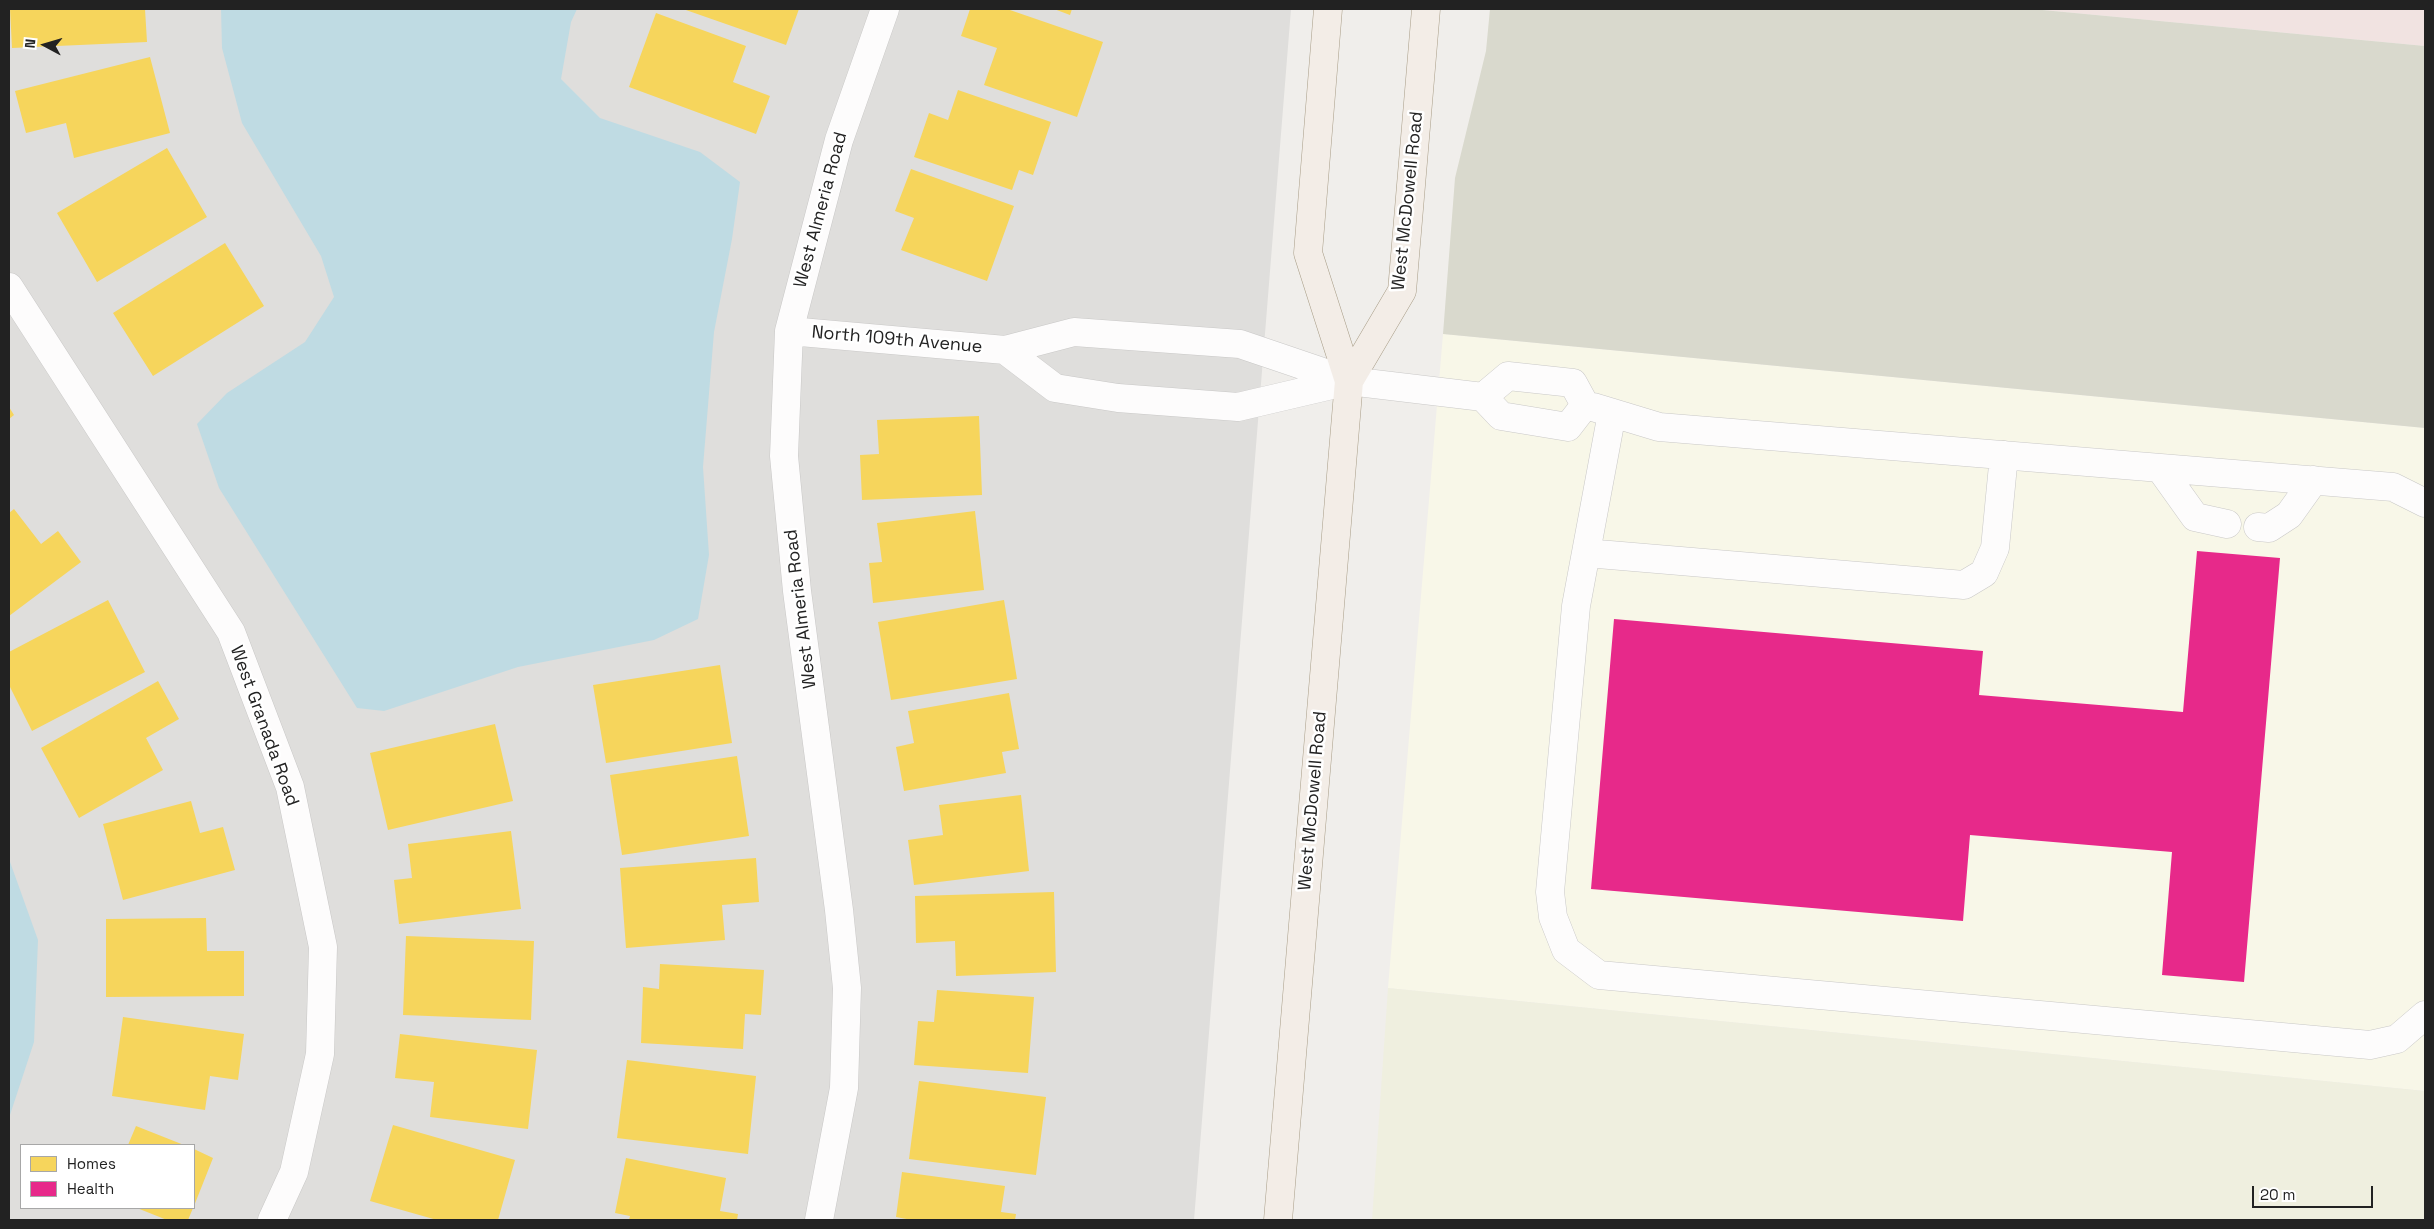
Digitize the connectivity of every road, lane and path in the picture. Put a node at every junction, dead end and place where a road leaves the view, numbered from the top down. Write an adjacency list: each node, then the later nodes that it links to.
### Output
1 (885, 9): 5 (street, West Almeria Road)
2 (1328, 9): 7 (main road, West McDowell Road)
3 (1426, 9): 7 (main road, West McDowell Road)
4 (9, 287): 19 (street, West Granada Road)
5 (789, 331): 6 (street, North 109th Avenue); 20 (street, West Almeria Road)
6 (1005, 350): 7 (street, North 109th Avenue); 7 (street, North 109th Avenue)
7 (1349, 381): 8 (street); 21 (main road, West McDowell Road)
8 (1483, 397): 9 (street); 9 (street)
9 (1585, 405): 10 (street)
10 (1612, 413): 11 (street); 17 (street)
11 (2004, 455): 12 (street); 17 (street)
12 (2160, 468): 13 (street); 15 (street)
13 (2314, 480): 14 (street); 16 (street)
14 (2425, 503)
15 (2227, 524)
16 (2258, 527)
17 (1586, 554): 18 (street)
18 (2425, 1015)
19 (272, 1220)
20 (819, 1220)
21 (1278, 1220)

